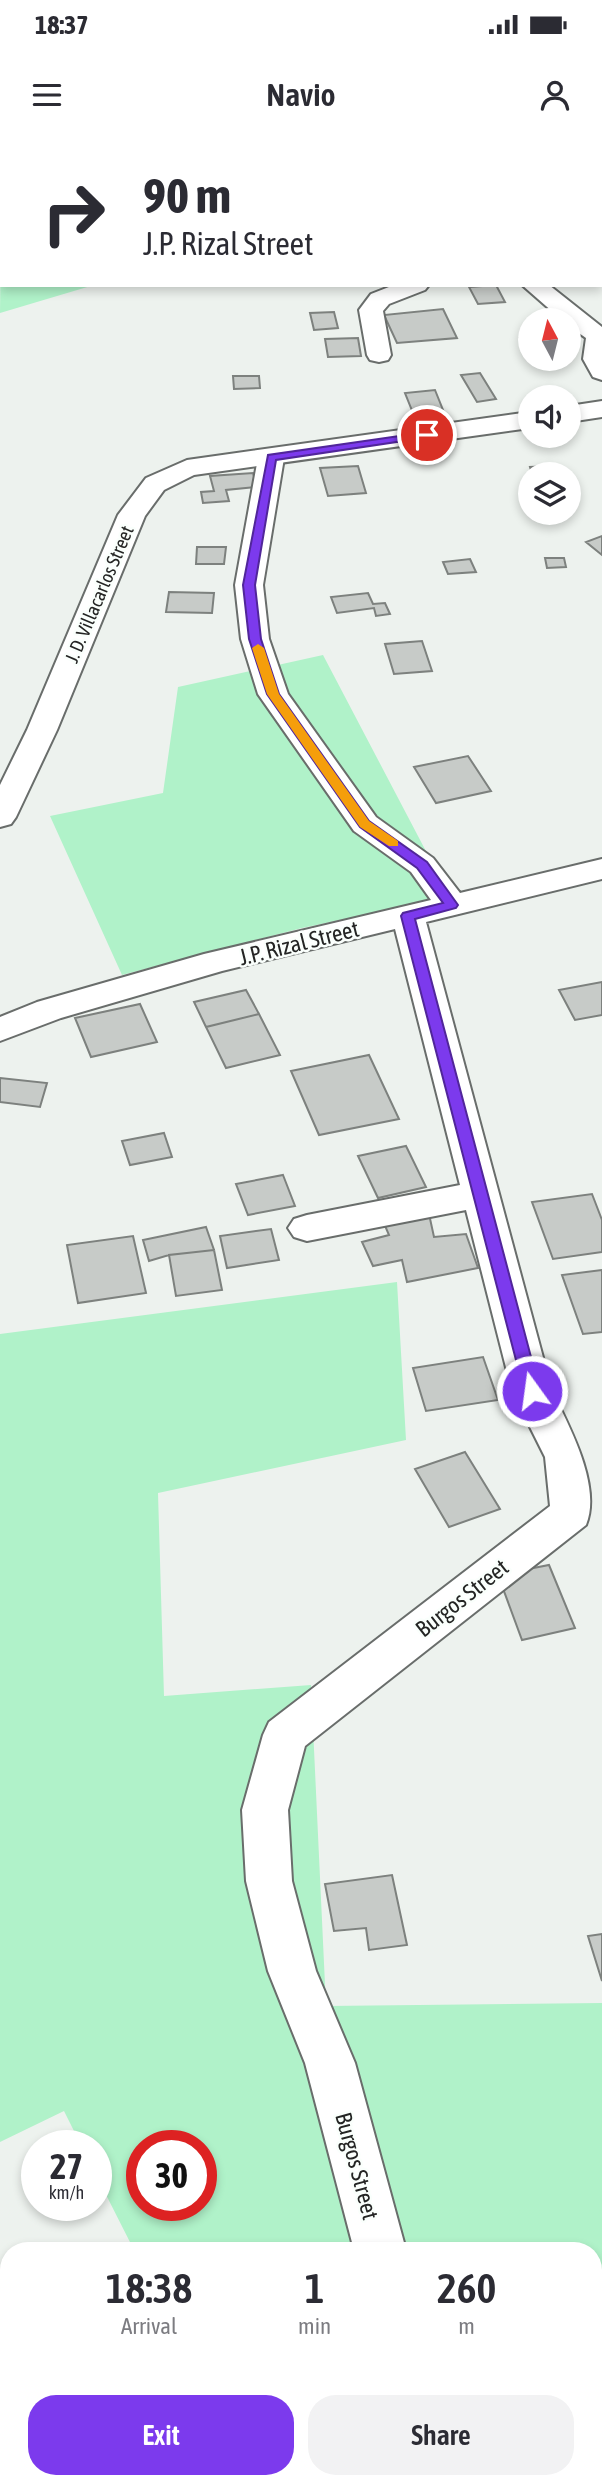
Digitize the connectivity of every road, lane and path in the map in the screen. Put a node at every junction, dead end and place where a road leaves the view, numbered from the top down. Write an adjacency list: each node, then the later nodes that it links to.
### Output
1 (412, 287): 4 (street)
2 (537, 287): 3 (street)
3 (600, 336): 5 (street)
4 (379, 355)
5 (602, 372)
6 (602, 409): 7 (street)
7 (581, 412)
8 (518, 422): 9 (street, J. D. Villacarlos Street)
9 (271, 458): 10 (street, J. D. Villacarlos Street); 12 (street)
10 (0, 817)
11 (602, 869): 12 (street, J.P. Rizal Street)
12 (452, 905): 13 (street, J.P. Rizal Street)
13 (408, 916): 14 (street, J.P. Rizal Street); 15 (street, Burgos Street)
14 (0, 1030)
15 (481, 1194): 16 (street); 17 (street, Burgos Street)
16 (307, 1228)
17 (378, 2242)

